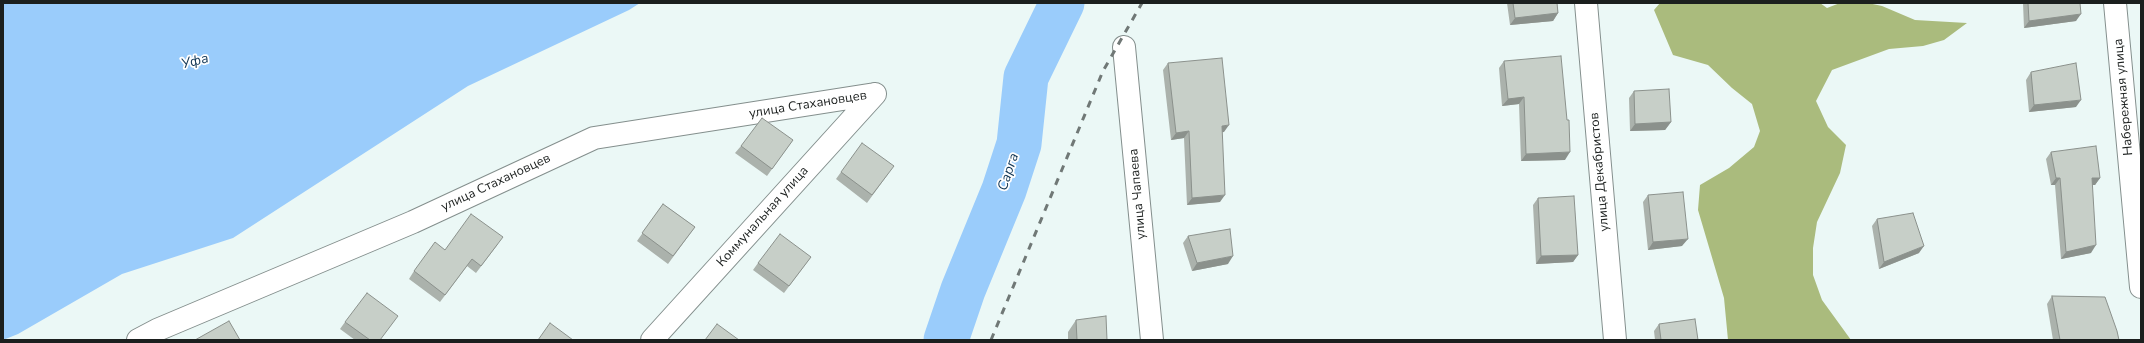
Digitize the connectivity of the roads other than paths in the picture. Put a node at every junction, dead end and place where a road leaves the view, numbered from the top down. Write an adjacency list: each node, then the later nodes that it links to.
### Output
1 (1586, 3): 9 (street, улица Декабристов)
2 (2115, 3): 5 (street, Набережная улица)
3 (1124, 47): 8 (street, улица Чапаева)
4 (874, 94): 6 (street, улица Стахановцев); 7 (street, Коммунальная улица)
5 (2141, 288)
6 (138, 340)
7 (652, 340)
8 (1152, 340)
9 (1615, 340)

